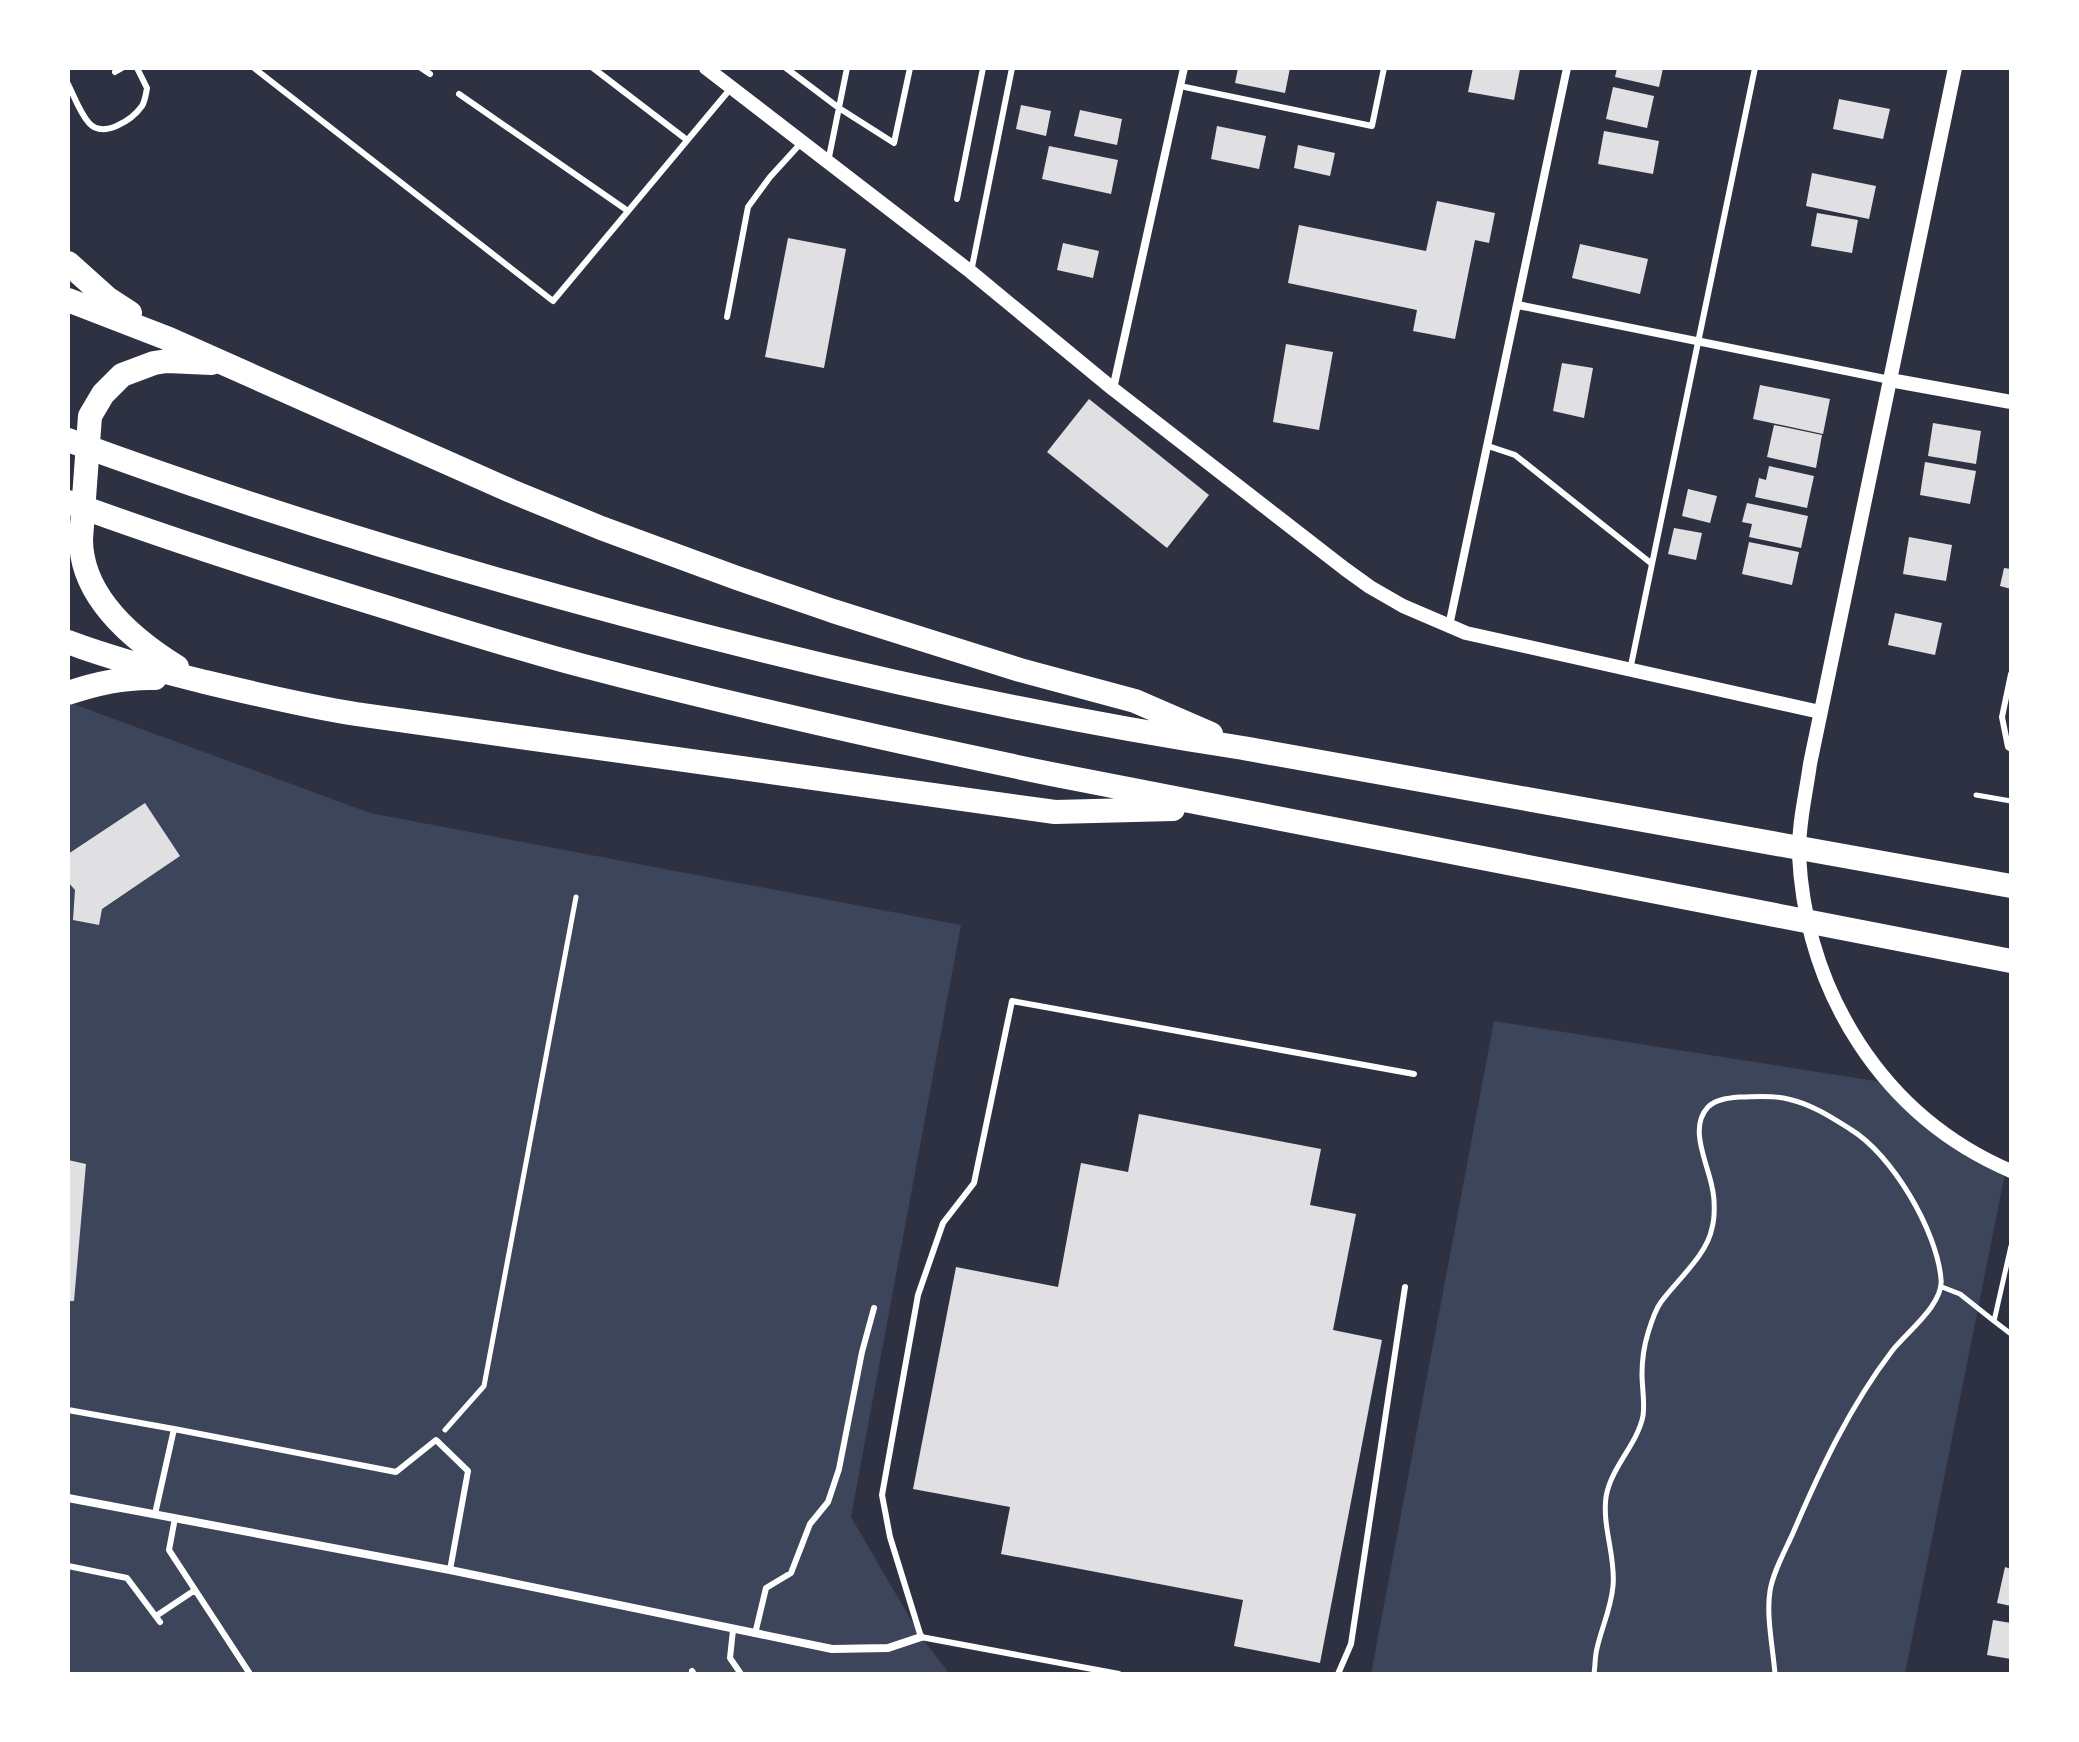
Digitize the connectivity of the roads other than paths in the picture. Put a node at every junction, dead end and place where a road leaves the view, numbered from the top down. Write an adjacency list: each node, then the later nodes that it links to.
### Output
1 (122, 68): 17 (lane)
2 (137, 68): 23 (lane)
3 (254, 68): 30 (lane)
4 (421, 68): 18 (lane)
5 (593, 68): 26 (lane)
6 (706, 68): 22 (street)
7 (786, 68): 25 (lane)
8 (847, 68): 25 (lane)
9 (910, 68): 25 (lane)
10 (983, 68): 29 (lane)
11 (1012, 68): 32 (lane)
12 (1184, 68): 20 (street)
13 (1384, 68): 20 (lane)
14 (1567, 68): 34 (street)
15 (1755, 68): 37 (lane)
16 (1955, 68): 39 (street)
17 (115, 72)
18 (430, 74)
19 (68, 84): 23 (lane)
20 (1180, 86): 40 (street)
21 (82, 88): 23 (lane)
22 (731, 88): 26 (lane); 27 (street)
23 (73, 93)
24 (459, 94): 30 (lane)
25 (839, 108): 28 (lane)
26 (687, 140): 30 (lane)
27 (802, 142): 28 (street); 35 (lane)
28 (828, 162): 32 (street)
29 (957, 199)
30 (628, 211)
31 (68, 263): 36 (highway)
32 (971, 272): 40 (street)
33 (68, 300): 36 (highway)
34 (1518, 305): 37 (street); 43 (street)
35 (727, 317)
36 (169, 339): 38 (highway)
37 (1699, 342): 39 (street); 45 (lane)
38 (223, 363): 50 (highway); 53 (highway)
39 (1890, 380): 41 (street); 52 (street)
40 (1113, 389): 46 (street)
41 (2011, 402)
42 (68, 440): 53 (highway)
43 (1488, 446): 45 (lane); 46 (street)
44 (68, 502): 55 (highway)
45 (1652, 564): 48 (lane)
46 (1449, 627): 48 (street)
47 (68, 642): 50 (highway)
48 (1630, 670): 52 (street)
49 (2011, 674): 54 (lane)
50 (196, 679): 51 (highway); 55 (highway)
51 (68, 693)
52 (1820, 712): 59 (street)
53 (1243, 748): 56 (highway)
54 (2011, 749)
55 (1218, 807): 57 (highway)
56 (2011, 886)
57 (2011, 961)
58 (1414, 1074): 72 (lane)
59 (2011, 1171)
60 (1405, 1287): 76 (lane)
61 (874, 1308): 71 (lane)
62 (68, 1410): 63 (lane)
63 (174, 1429): 65 (lane); 68 (lane)
64 (68, 1498): 65 (street)
65 (155, 1514): 66 (street)
66 (175, 1518): 68 (street); 69 (lane)
67 (68, 1566): 69 (lane)
68 (450, 1570): 70 (street)
69 (195, 1590): 73 (lane)
70 (733, 1630): 71 (street); 74 (lane)
71 (755, 1634): 72 (street)
72 (921, 1637): 75 (lane)
73 (250, 1674)
74 (741, 1674)
75 (1119, 1674)
76 (1338, 1674)

